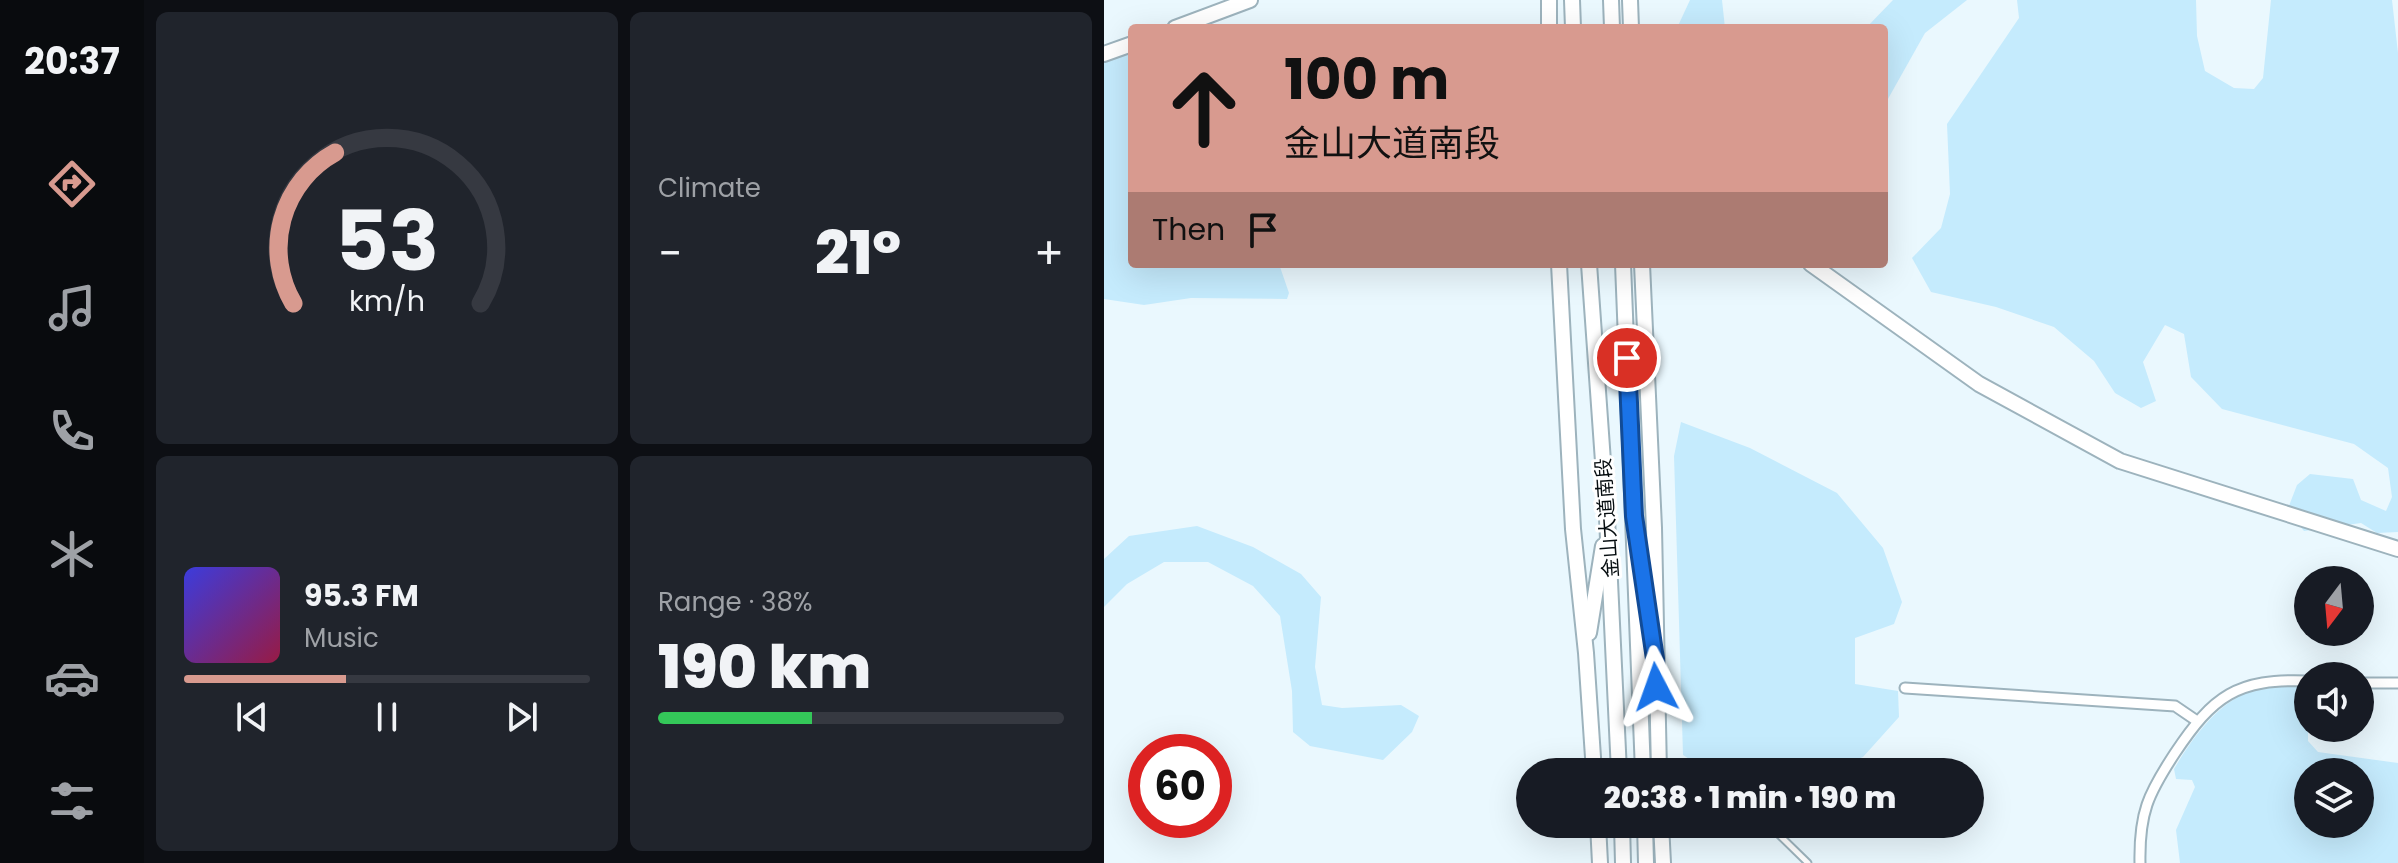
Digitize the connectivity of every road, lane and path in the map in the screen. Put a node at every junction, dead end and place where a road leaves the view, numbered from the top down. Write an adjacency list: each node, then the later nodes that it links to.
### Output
1 (1250, 0): 6 (main road)
2 (1549, 0): 7 (main road)
3 (1572, 0): 8 (main road)
4 (1611, 0): 9 (main road)
5 (1630, 0): 10 (main road)
6 (1186, 24)
7 (1549, 24)
8 (1573, 24)
9 (1612, 24)
10 (1631, 24)
11 (1128, 45): 12 (main road)
12 (1104, 54)
13 (1559, 268): 21 (main road)
14 (1589, 268): 19 (main road, 金山大道南段)
15 (1623, 268): 18 (main road, 金山大道南段)
16 (1642, 268): 22 (main road)
17 (1817, 268): 20 (main road)
18 (1634, 516): 22 (main road); 30 (main road, 金山大道南段)
19 (1607, 518): 21 (main road); 29 (main road, 金山大道南段)
20 (2398, 549)
21 (1586, 653): 28 (main road)
22 (1655, 659): 31 (main road)
23 (2294, 680): 27 (street)
24 (2374, 683): 25 (street)
25 (2398, 683)
26 (1905, 688): 27 (street)
27 (2197, 721): 42 (street)
28 (1593, 758)
29 (1618, 758)
30 (1642, 758)
31 (1659, 758)
32 (1598, 838): 37 (main road)
33 (1622, 838): 38 (main road)
34 (1645, 838): 39 (main road)
35 (1662, 838): 40 (main road)
36 (1782, 838): 41 (lane)
37 (1599, 859)
38 (1623, 863)
39 (1646, 863)
40 (1663, 863)
41 (1808, 863)
42 (2140, 863)

